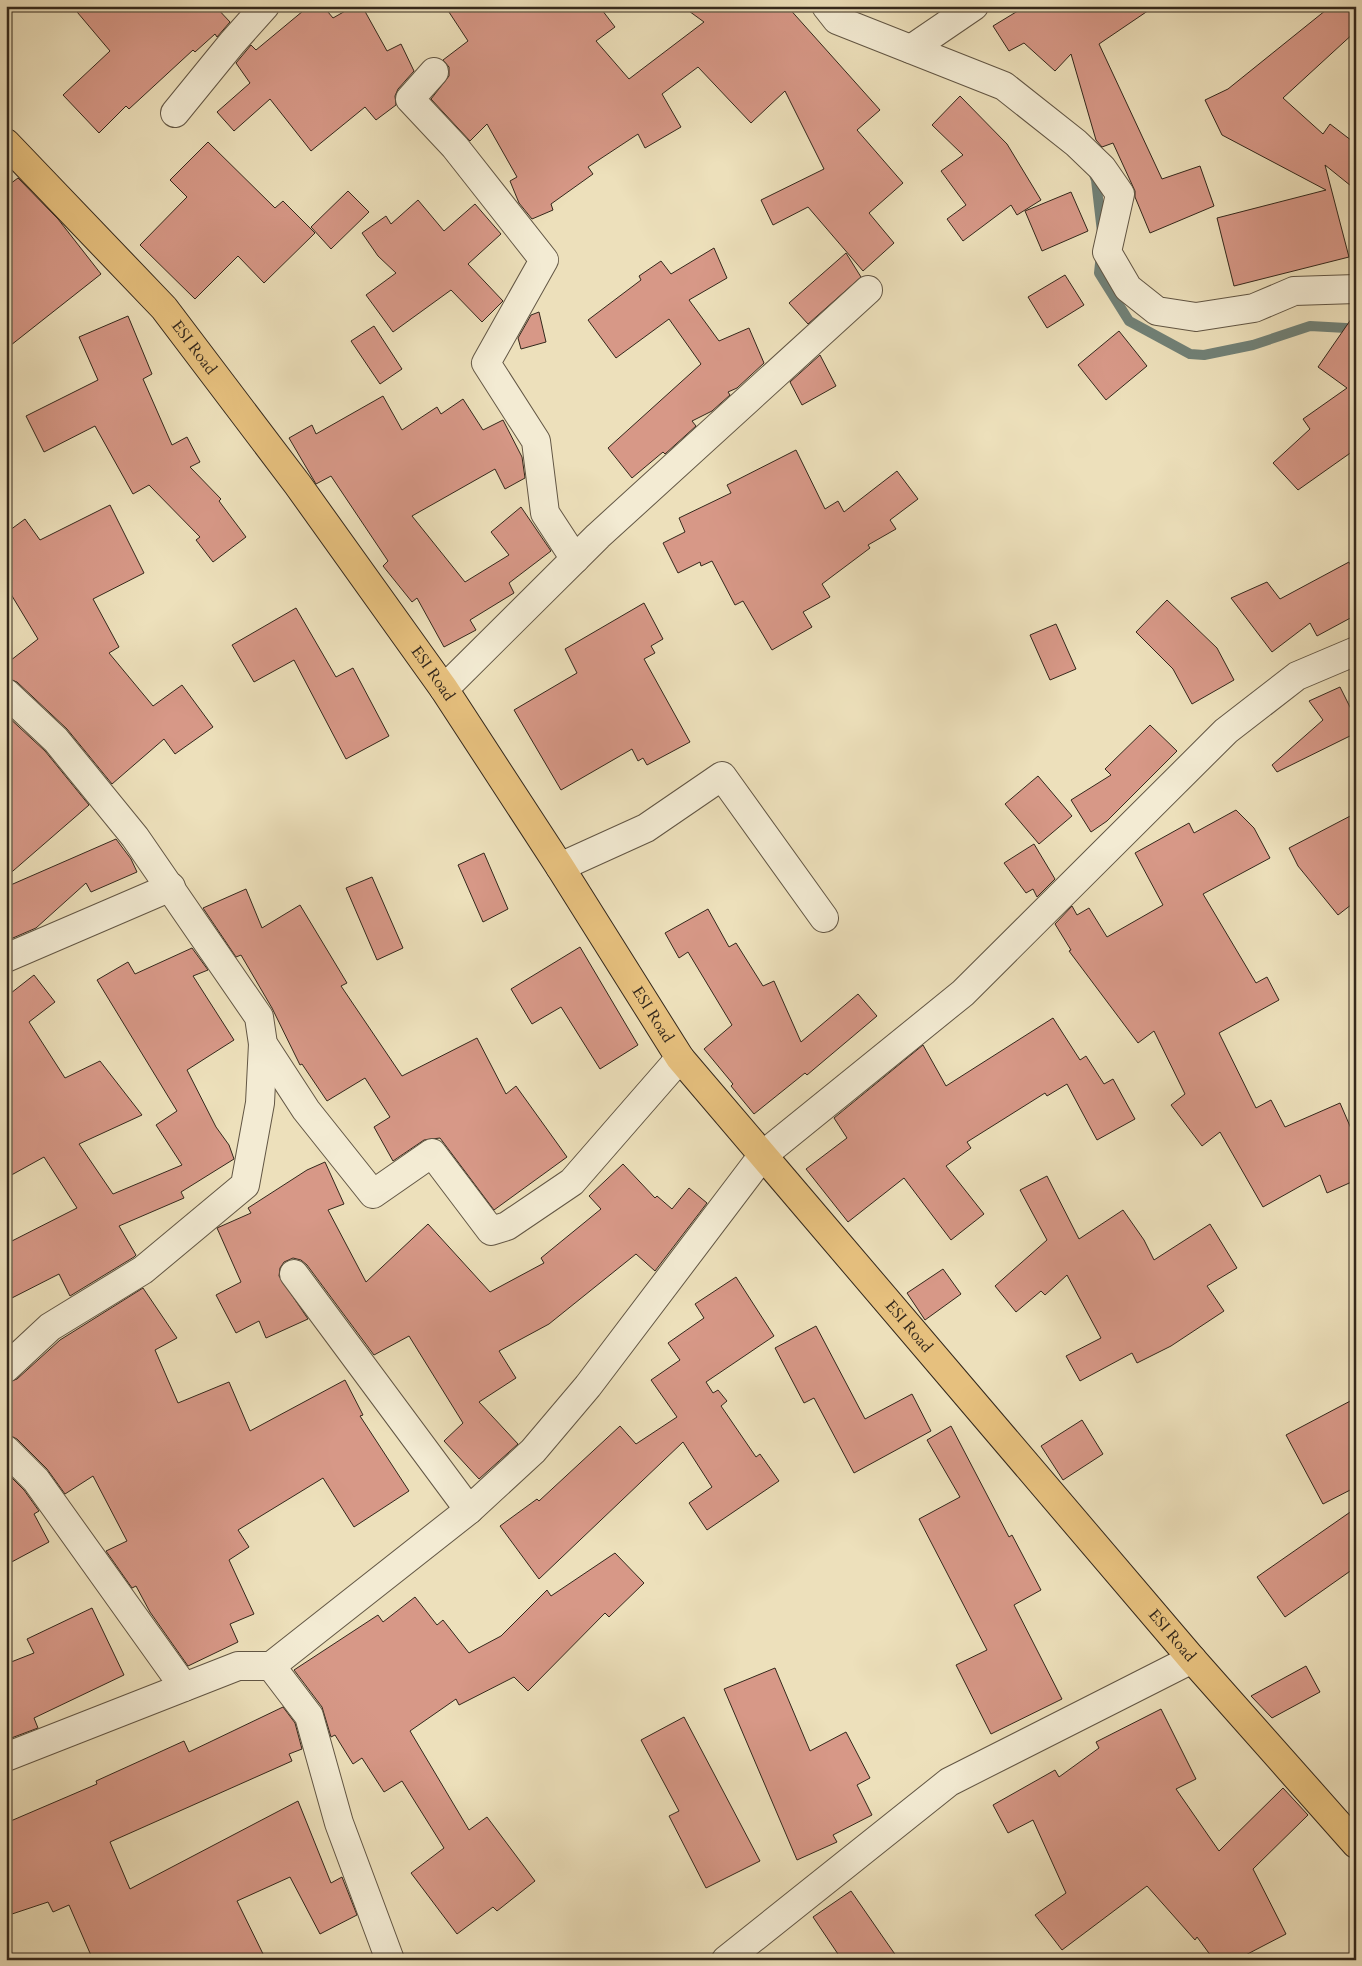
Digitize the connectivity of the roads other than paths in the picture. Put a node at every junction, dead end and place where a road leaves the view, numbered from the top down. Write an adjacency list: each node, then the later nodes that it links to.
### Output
1 (265, 6): 6 (street)
2 (826, 6): 4 (street)
3 (974, 6): 4 (street)
4 (911, 49): 8 (street)
5 (434, 72): 10 (street)
6 (175, 113)
7 (6, 143): 12 (main road, ESI Road)
8 (1356, 289)
9 (868, 290): 10 (street)
10 (575, 559): 12 (street)
11 (1356, 650): 20 (street)
12 (444, 689): 14 (main road, ESI Road)
13 (6, 693): 15 (street)
14 (560, 867): 16 (street); 19 (main road, ESI Road)
15 (171, 887): 17 (street); 18 (street)
16 (824, 918)
17 (6, 958)
18 (263, 1044): 19 (street); 22 (street)
19 (680, 1058): 20 (main road, ESI Road)
20 (763, 1155): 24 (street); 25 (main road, ESI Road)
21 (294, 1274): 24 (street)
22 (6, 1368)
23 (6, 1450): 27 (street)
24 (469, 1510): 26 (street)
25 (1192, 1659): 29 (main road, ESI Road); 31 (street)
26 (271, 1666): 27 (street); 30 (street)
27 (184, 1687): 28 (street)
28 (6, 1757)
29 (1356, 1844)
30 (390, 1960)
31 (726, 1960)

